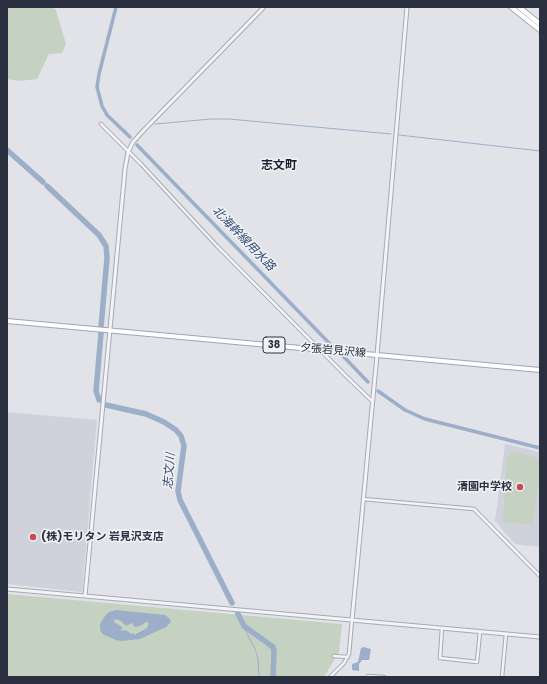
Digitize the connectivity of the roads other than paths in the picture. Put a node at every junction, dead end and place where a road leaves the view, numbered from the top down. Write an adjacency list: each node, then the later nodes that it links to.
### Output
1 (264, 7): 8 (street)
2 (407, 7): 12 (street)
3 (512, 7): 6 (highway)
4 (519, 7): 5 (highway)
5 (540, 24)
6 (540, 30)
7 (101, 124): 8 (street)
8 (128, 152): 10 (street); 11 (street)
9 (7, 321): 10 (main road, 夕張岩見沢線 / 38)
10 (110, 331): 11 (main road, 夕張岩見沢線 / 38); 18 (street)
11 (320, 350): 12 (main road, 夕張岩見沢線 / 38); 14 (street)
12 (377, 355): 13 (main road, 夕張岩見沢線 / 38); 14 (street)
13 (540, 370)
14 (372, 401): 15 (street)
15 (363, 499): 16 (street); 19 (street)
16 (540, 576)
17 (7, 588): 18 (street)
18 (85, 596): 19 (street)
19 (352, 620): 20 (street); 25 (street)
20 (442, 628): 21 (street); 21 (street)
21 (480, 632): 22 (street)
22 (506, 634): 23 (street); 29 (street)
23 (540, 637)
24 (334, 656): 25 (street)
25 (348, 657): 26 (street)
26 (330, 677)
27 (368, 677): 28 (street)
28 (384, 677)
29 (502, 677)

